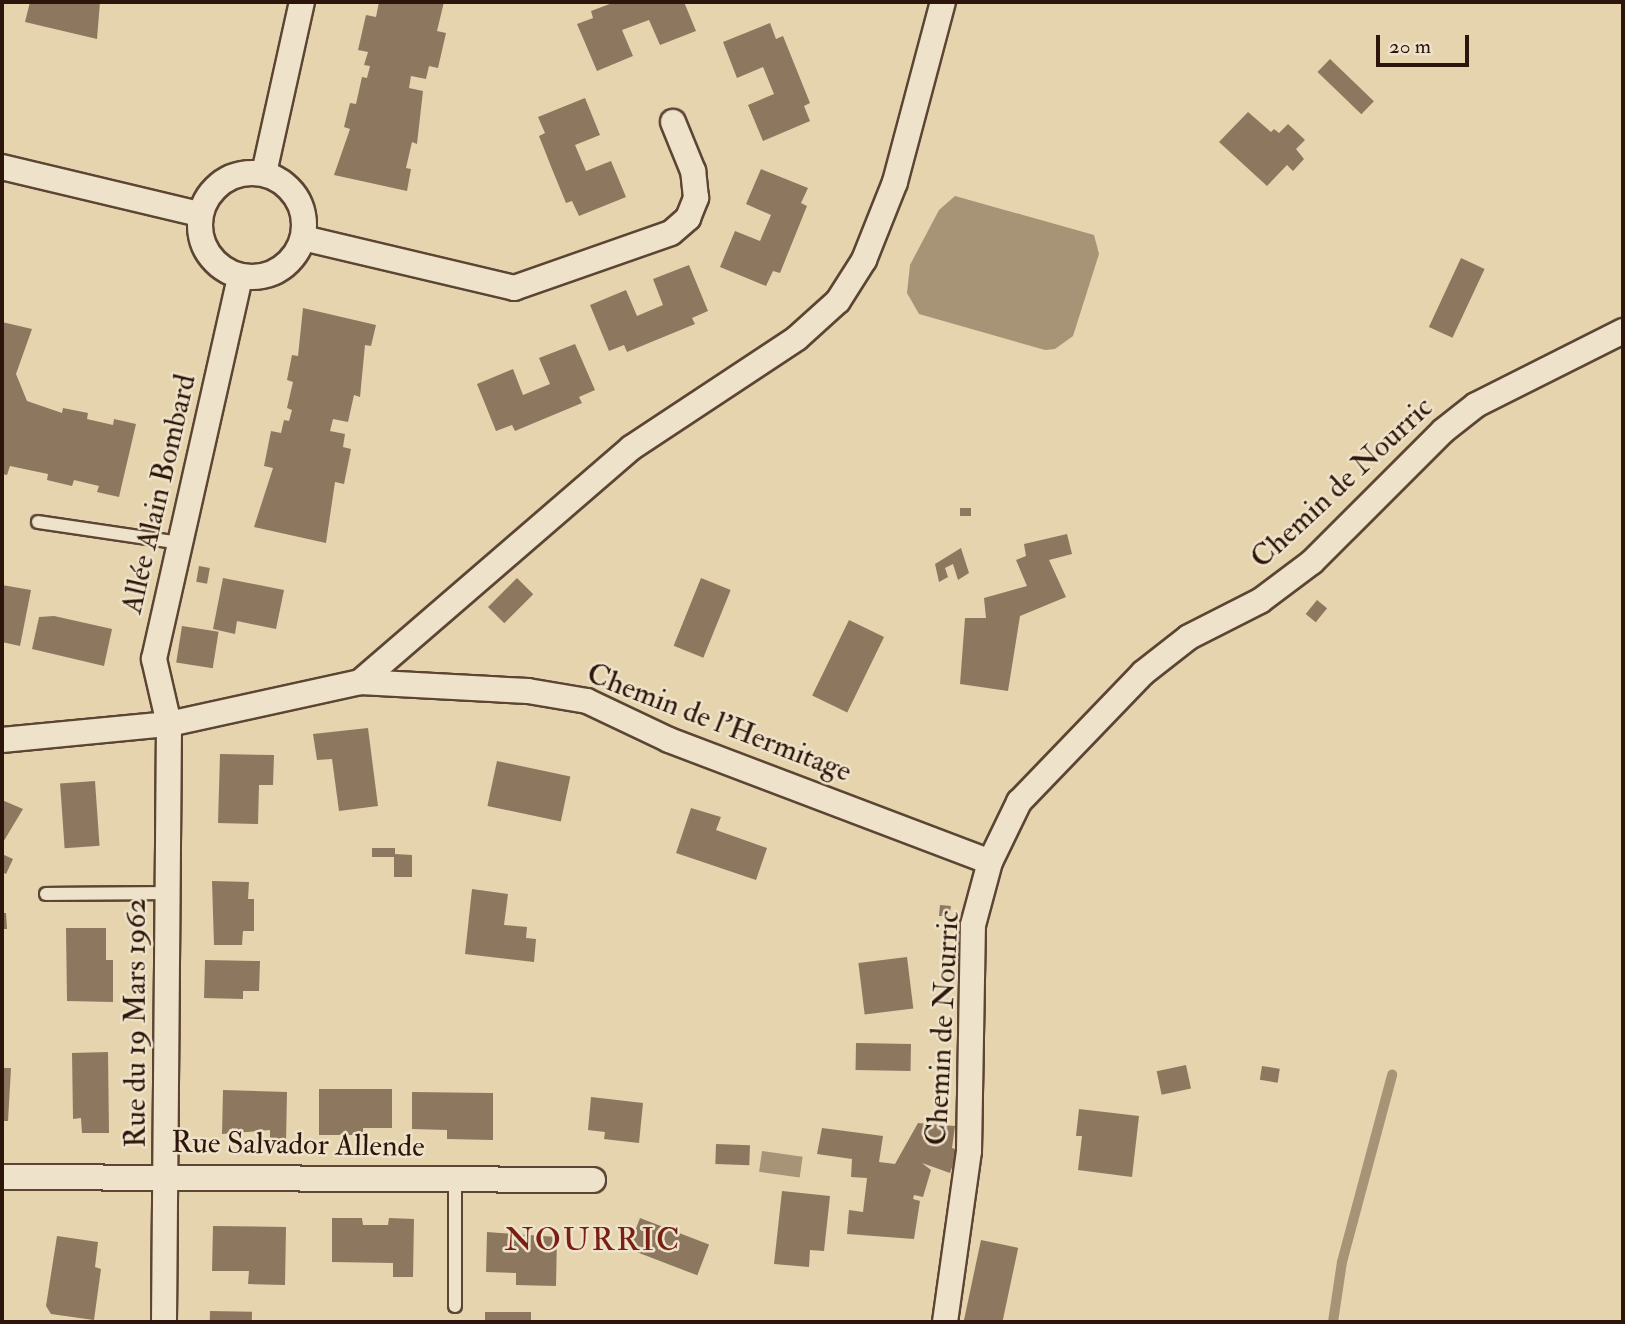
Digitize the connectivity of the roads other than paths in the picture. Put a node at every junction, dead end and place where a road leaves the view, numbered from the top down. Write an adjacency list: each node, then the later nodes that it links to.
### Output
1 (302, 2): 5 (street)
2 (943, 2): 12 (street)
3 (673, 122): 7 (street)
4 (2, 167): 6 (street)
5 (264, 173): 6 (street); 7 (street)
6 (200, 214): 8 (street)
7 (303, 238): 8 (street)
8 (240, 277): 11 (street, Allée Alain Bombard)
9 (1623, 331): 15 (street, Chemin de Nourric)
10 (38, 522): 11 (lane)
11 (180, 543): 13 (street, Allée Alain Bombard)
12 (360, 682): 13 (street, Chemin de l'Hermitage); 15 (street, Chemin de l'Hermitage)
13 (169, 724): 14 (street, Chemin de l'Hermitage); 16 (street, Rue du 19 Mars 1962)
14 (2, 740)
15 (990, 862): 24 (street, Chemin de Nourric)
16 (168, 892): 17 (lane); 18 (street, Rue du 19 Mars 1962)
17 (46, 894)
18 (166, 1175): 19 (street, Rue Salvador Allende); 20 (street, Rue Salvador Allende); 23 (street, Rue du 19 Mars 1962)
19 (2, 1177)
20 (455, 1178): 21 (street, Rue Salvador Allende); 22 (lane)
21 (593, 1180)
22 (455, 1306)
23 (164, 1322)
24 (945, 1322)

